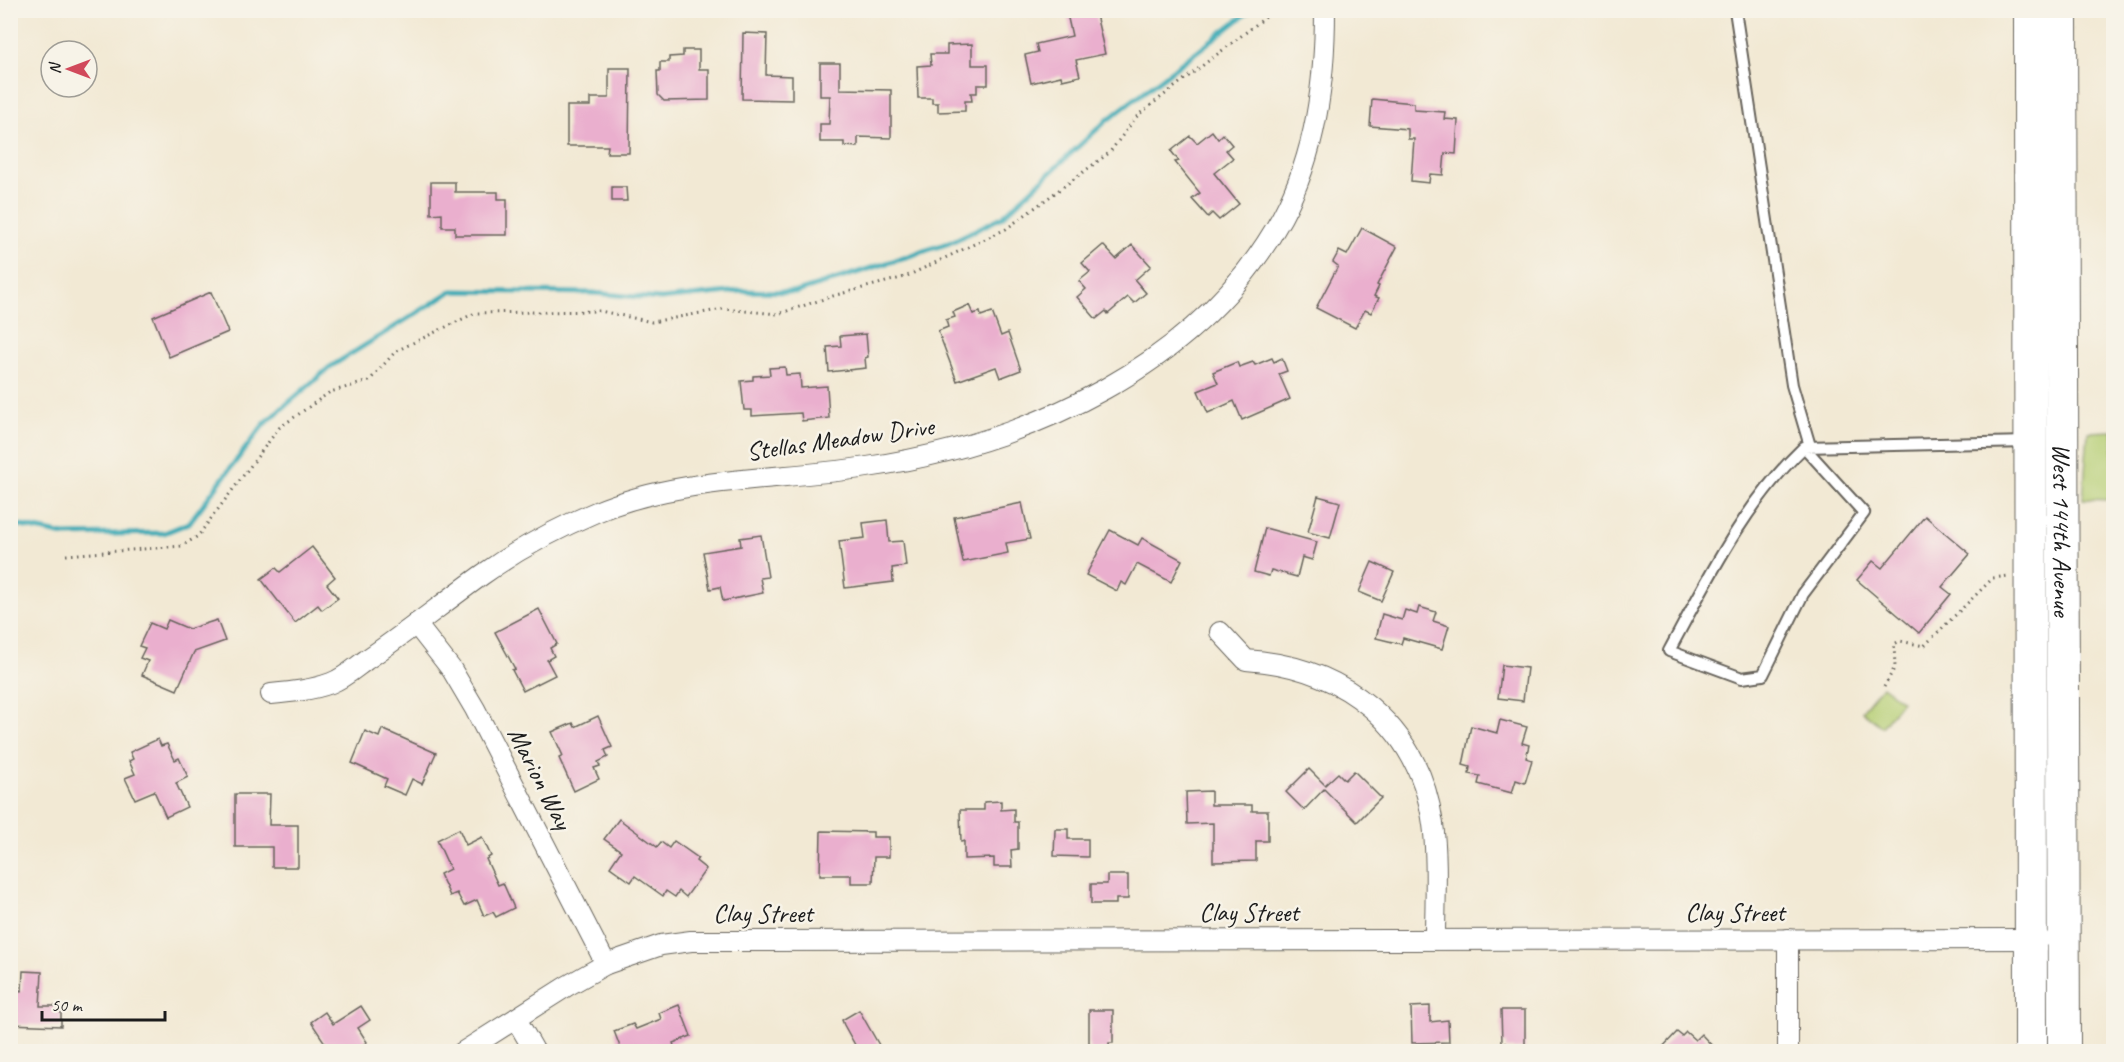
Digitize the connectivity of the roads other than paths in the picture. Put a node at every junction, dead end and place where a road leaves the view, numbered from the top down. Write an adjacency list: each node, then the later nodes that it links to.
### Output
1 (1324, 10): 7 (street, Stellas Meadow Drive)
2 (1735, 10): 6 (lane)
3 (2030, 10): 5 (main road, West 144th Avenue)
4 (2061, 10): 5 (main road, West 144th Avenue)
5 (2046, 442): 6 (lane); 12 (main road, West 144th Avenue); 13 (main road, West 144th Avenue)
6 (1807, 446): 6 (lane)
7 (416, 624): 9 (street, Stellas Meadow Drive); 14 (street, Marion Way)
8 (1220, 632): 10 (street)
9 (271, 694)
10 (1435, 939): 11 (street, Clay Street); 14 (street, Clay Street)
11 (1788, 939): 12 (street, Clay Street); 18 (street)
12 (2031, 939): 13 (street, Clay Street); 19 (main road, West 144th Avenue)
13 (2064, 939): 20 (main road, West 144th Avenue)
14 (606, 963): 15 (street, Clay Street)
15 (516, 1019): 16 (street, Clay Street); 17 (street)
16 (463, 1052)
17 (536, 1052)
18 (1788, 1052)
19 (2031, 1052)
20 (2064, 1052)

